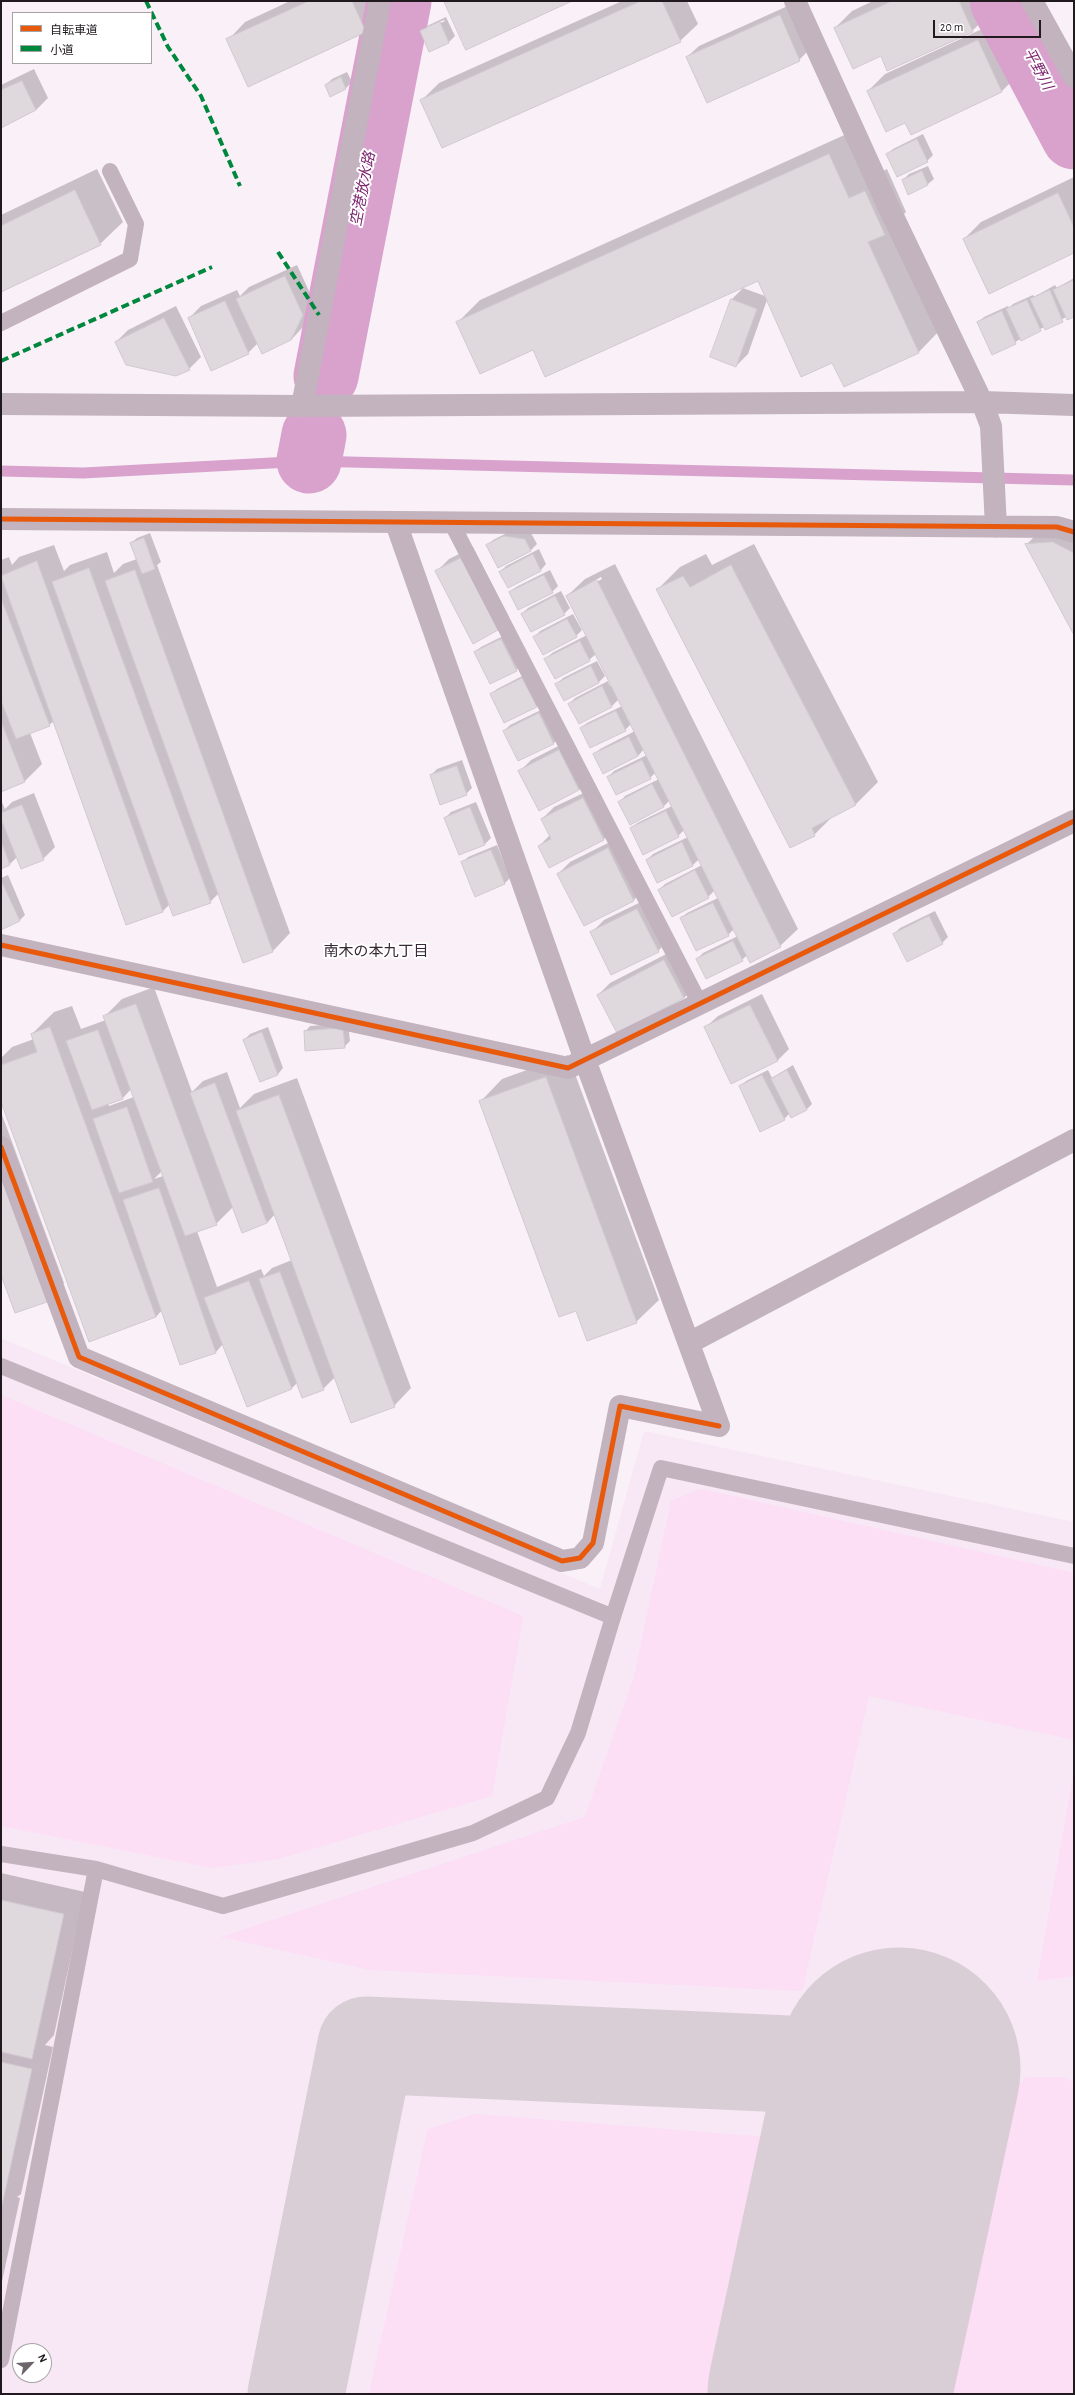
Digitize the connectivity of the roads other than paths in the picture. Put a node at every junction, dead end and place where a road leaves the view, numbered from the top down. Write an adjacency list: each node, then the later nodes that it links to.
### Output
1 (380, 1): 10 (street)
2 (795, 1): 7 (street)
3 (1032, 1): 4 (street)
4 (1074, 77)
5 (110, 170): 6 (lane)
6 (1, 323)
7 (982, 402): 9 (street); 10 (street); 14 (street)
8 (1, 404): 10 (street)
9 (1074, 405)
10 (302, 406)
11 (1, 519): 12 (street)
12 (396, 523): 13 (street); 19 (street)
13 (452, 524): 14 (street); 18 (lane)
14 (996, 527): 15 (street)
15 (1074, 532)
16 (1074, 821): 18 (street)
17 (1, 945): 19 (street)
18 (700, 1004): 19 (street)
19 (585, 1060): 22 (street)
20 (1074, 1140): 22 (street)
21 (1, 1147): 22 (street)
22 (689, 1343)
23 (1, 1366): 25 (lane)
24 (1074, 1556): 25 (lane)
25 (613, 1617): 27 (lane)
26 (1, 1854): 27 (lane)
27 (96, 1869): 28 (lane)
28 (1, 2360)

